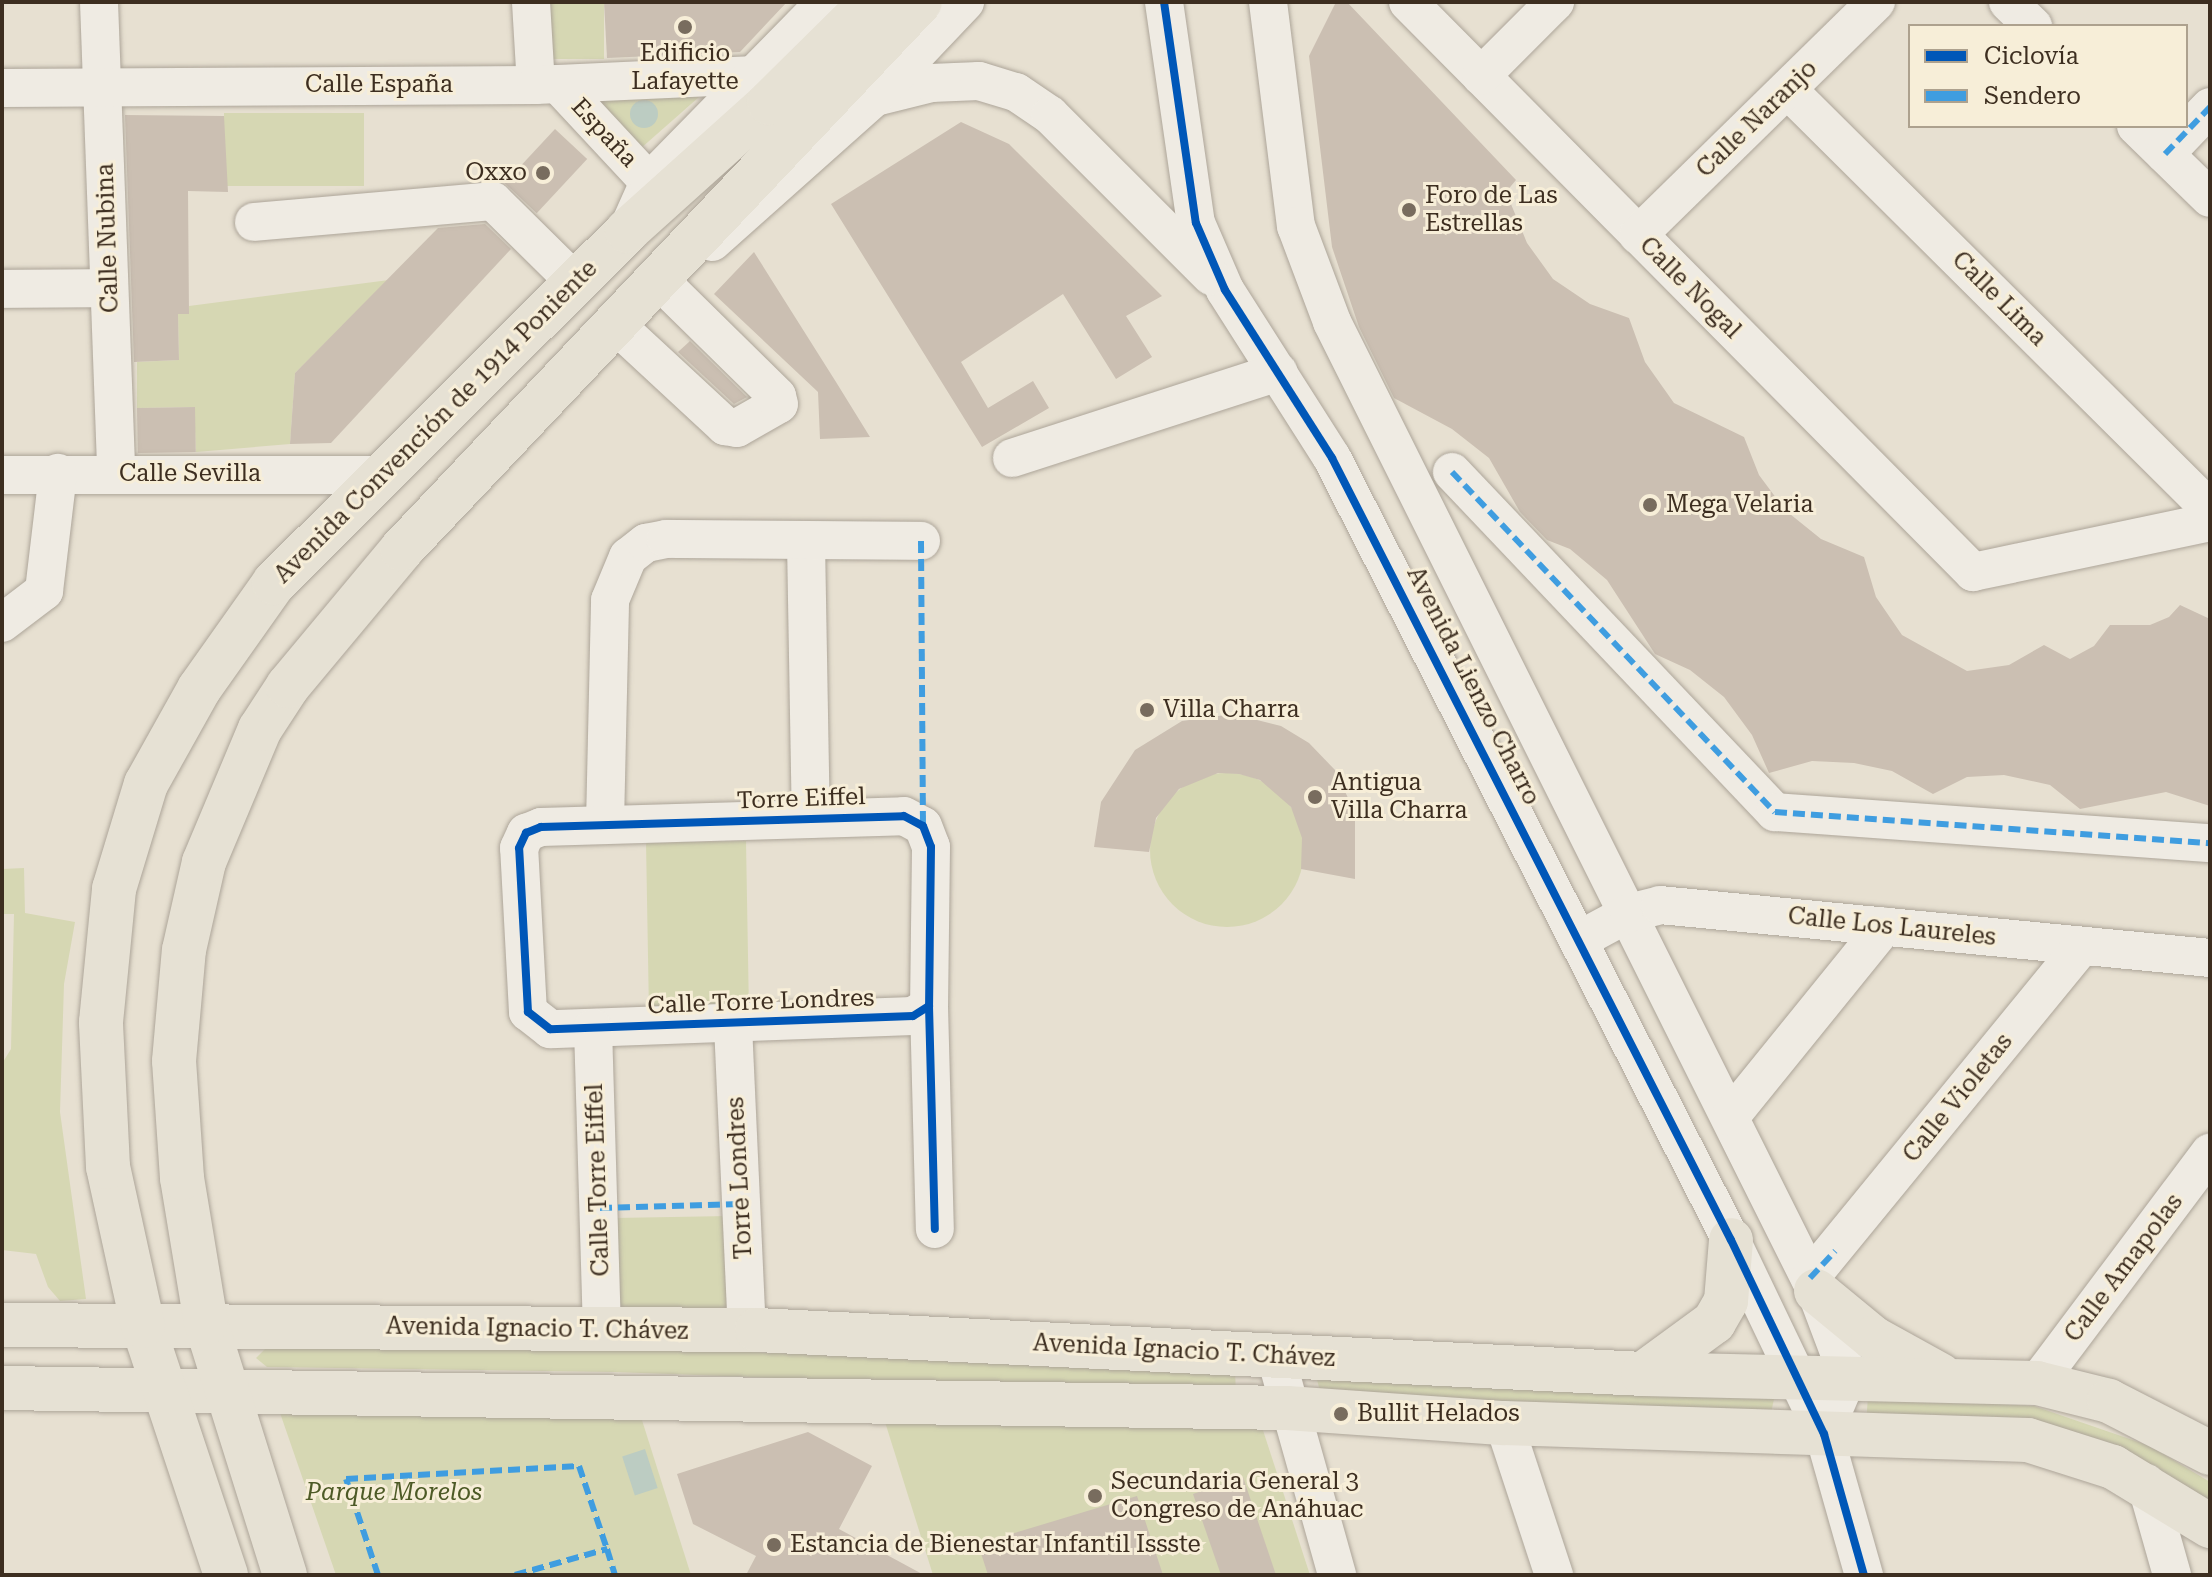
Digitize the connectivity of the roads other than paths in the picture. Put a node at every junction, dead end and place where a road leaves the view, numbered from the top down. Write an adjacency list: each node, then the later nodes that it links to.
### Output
1 (99, 2): 16 (street, Calle Nubina)
2 (531, 2): 15 (street)
3 (825, 2): 20 (street, Avenida Convención de 1914 Poniente)
4 (871, 2): 20 (main road, Avenida Convención de 1914 Poniente)
5 (920, 2): 20 (main road, Avenida Convención de 1914 Poniente)
6 (965, 2): 19 (street, Avenida Convención de 1914 Poniente)
7 (1164, 2): 33 (street, Avenida Lienzo Charro)
8 (1268, 2): 50 (street, Avenida Lienzo Charro)
9 (1408, 2): 14 (street, Calle Nogal)
10 (1555, 2): 14 (street)
11 (1876, 2): 18 (street, Calle Naranjo)
12 (2008, 2): 13 (street)
13 (2031, 24)
14 (1481, 76): 28 (street, Calle Nogal)
15 (547, 84): 16 (street, Calle España); 20 (street, Calle España); 24 (street, España)
16 (104, 85): 17 (street, Calle España); 31 (street, Calle Nubina)
17 (2, 88)
18 (1788, 90): 28 (street, Calle Naranjo); 42 (street, Calle Lima)
19 (875, 97): 29 (street, Avenida Convención de 1914 Poniente); 33 (street)
20 (774, 103): 24 (street, Avenida Convención de 1914 Poniente); 27 (main road, Avenida Convención de 1914 Poniente); 29 (main road, Avenida Convención de 1914 Poniente)
21 (2210, 107): 23 (street)
22 (2138, 128): 23 (street)
23 (2165, 154): 25 (street)
24 (649, 182): 27 (street, Avenida Convención de 1914 Poniente)
25 (2210, 198)
26 (254, 222): 30 (street)
27 (627, 231): 30 (main road, Avenida Convención de 1914 Poniente)
28 (1638, 235): 43 (street, Calle Nogal)
29 (670, 269): 34 (main road, Avenida Convención de 1914 Poniente); 34 (street)
30 (575, 282): 41 (main road, Avenida Convención de 1914 Poniente)
31 (109, 288): 32 (street); 39 (street, Calle Nubina)
32 (2, 289)
33 (1225, 290): 35 (street, Avenida Lienzo Charro)
34 (616, 325): 63 (main road, Avenida Convención de 1914 Poniente)
35 (1278, 372): 36 (street); 52 (street, Avenida Lienzo Charro)
36 (1012, 458)
37 (1452, 472): 49 (street)
38 (58, 473): 39 (street, Calle Sevilla); 40 (street, Calle Sevilla); 46 (street)
39 (116, 474): 41 (street, Calle Sevilla)
40 (2, 475)
41 (378, 475): 65 (main road, Avenida Convención de 1914 Poniente)
42 (2210, 509)
43 (2210, 522)
44 (921, 541): 45 (street)
45 (806, 542): 47 (street); 48 (street)
46 (2, 623)
47 (811, 819): 48 (street, Torre Eiffel); 55 (street, Torre Eiffel)
48 (605, 824): 57 (street, Torre Eiffel)
49 (2210, 843)
50 (1629, 913): 51 (street, Calle Los Laureles); 52 (street, Calle Los Laureles); 58 (street, Avenida Lienzo Charro)
51 (1884, 927): 53 (street, Calle Los Laureles); 58 (street)
52 (1581, 939): 61 (street, Avenida Lienzo Charro)
53 (2082, 946): 54 (street, Calle Los Laureles); 62 (street, Calle Violetas)
54 (2210, 958)
55 (929, 1006): 56 (street, Calle Torre Londres); 60 (street, Torre Eiffel)
56 (733, 1025): 57 (street, Calle Torre Londres); 66 (street, Torre Londres)
57 (593, 1028): 67 (street, Calle Torre Eiffel)
58 (1730, 1117): 62 (street, Avenida Lienzo Charro)
59 (2210, 1153): 73 (street, Calle Amapolas)
60 (935, 1229)
61 (1731, 1240): 69 (main road); 70 (street, Avenida Lienzo Charro)
62 (1821, 1273): 71 (street, Avenida Lienzo Charro); 72 (main road)
63 (206, 1323): 65 (main road, Avenida Ignacio T. Chávez); 67 (main road, Avenida Ignacio T. Chávez); 76 (main road, Avenida Convención de 1914 Poniente)
64 (2, 1325): 65 (main road, Avenida Ignacio T. Chávez)
65 (143, 1326): 75 (main road, Avenida Convención de 1914 Poniente)
66 (747, 1330): 67 (main road, Avenida Ignacio T. Chávez); 68 (main road, Avenida Ignacio T. Chávez)
67 (602, 1331)
68 (1275, 1354): 69 (main road, Avenida Ignacio T. Chávez); 77 (street)
69 (1643, 1374): 70 (main road, Avenida Ignacio T. Chávez)
70 (1799, 1376): 71 (main road, Avenida Ignacio T. Chávez); 79 (street, Avenida Lienzo Charro)
71 (1848, 1376): 72 (main road, Avenida Ignacio T. Chávez); 79 (street)
72 (1950, 1379): 73 (main road, Avenida Ignacio T. Chávez)
73 (2037, 1383): 80 (main road, Avenida Ignacio T. Chávez)
74 (2, 1388): 75 (main road)
75 (165, 1391): 76 (main road); 83 (main road, Avenida Convención de 1914 Poniente)
76 (225, 1393): 77 (main road); 84 (main road, Avenida Convención de 1914 Poniente)
77 (1287, 1408): 78 (main road); 85 (street)
78 (1504, 1423): 79 (main road); 86 (street)
79 (1824, 1434): 81 (main road); 87 (street, Avenida Lienzo Charro)
80 (2210, 1453)
81 (2146, 1483): 82 (main road); 88 (street)
82 (2210, 1526)
83 (226, 1575)
84 (285, 1575)
85 (1337, 1575)
86 (1554, 1575)
87 (1864, 1575)
88 (2172, 1575)

